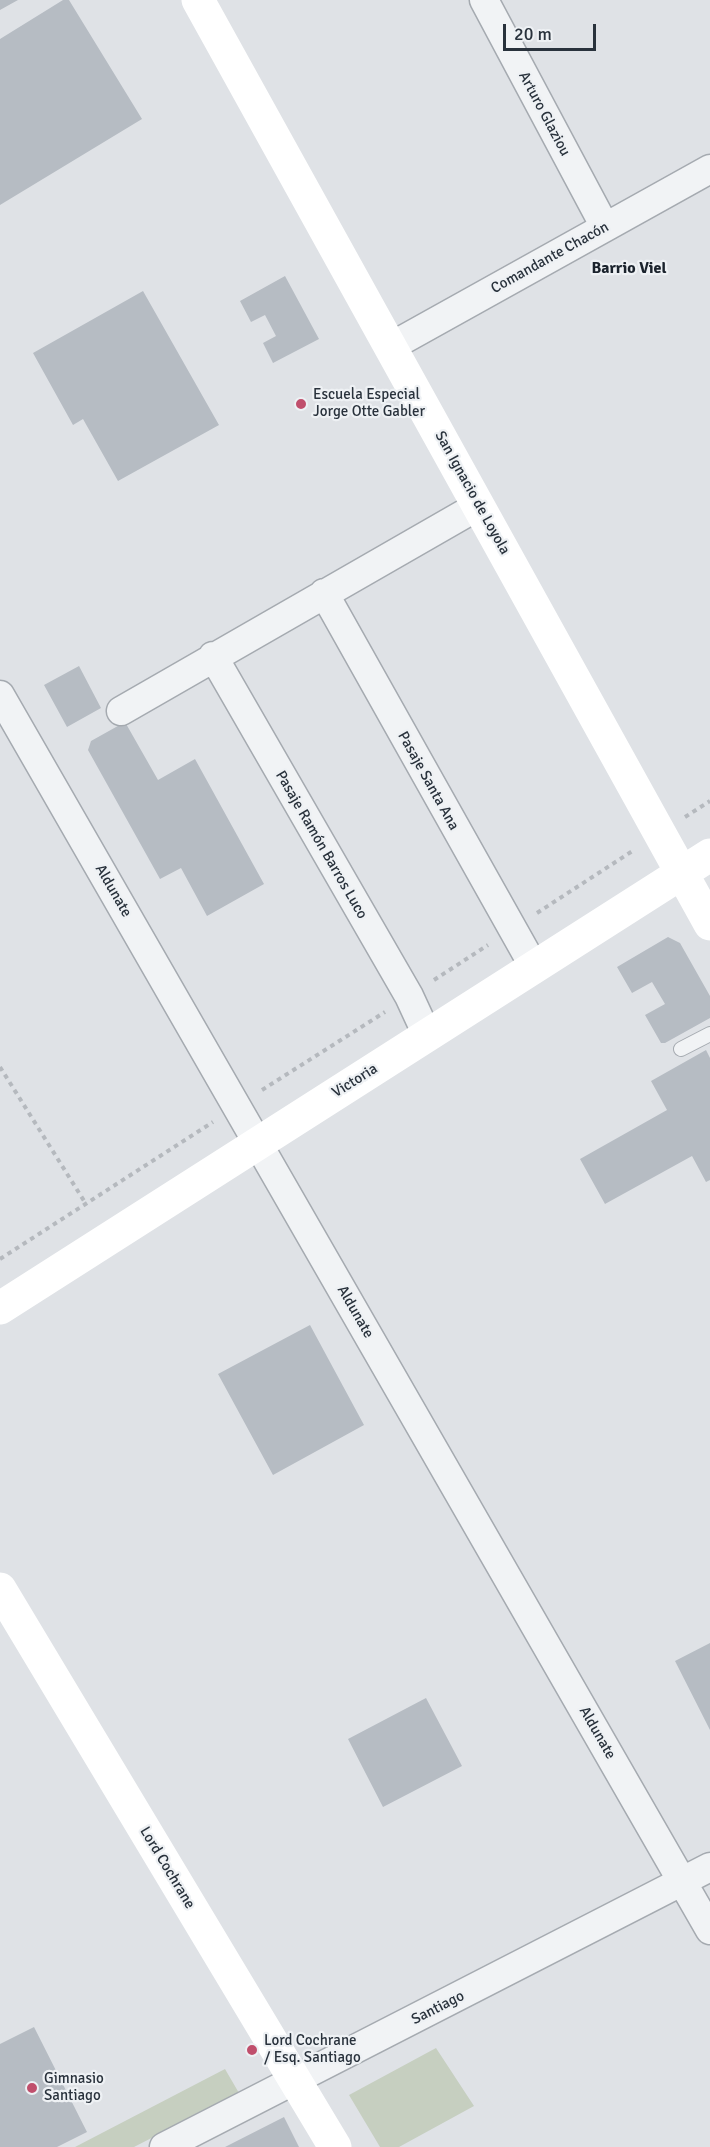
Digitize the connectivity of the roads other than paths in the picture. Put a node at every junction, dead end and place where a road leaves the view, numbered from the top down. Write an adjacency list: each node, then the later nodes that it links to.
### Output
1 (198, 0): 5 (street, San Ignacio de Loyola)
2 (484, 0): 4 (street, Arturo Glaziou)
3 (710, 169): 4 (street, Comandante Chacón)
4 (605, 227): 5 (street, Comandante Chacón)
5 (390, 347): 6 (street, San Ignacio de Loyola)
6 (478, 506): 7 (street); 12 (street, San Ignacio de Loyola)
7 (324, 593): 8 (street); 14 (street, Pasaje Santa Ana)
8 (213, 656): 10 (street); 16 (street, Pasaje Ramón Barros Luco)
9 (0, 695): 18 (street, Aldunate)
10 (121, 711)
11 (710, 855): 12 (street, Victoria)
12 (682, 873): 13 (street, San Ignacio de Loyola); 14 (street, Victoria)
13 (710, 924)
14 (534, 967): 16 (street, Victoria)
15 (710, 1034): 17 (lane)
16 (427, 1035): 18 (street, Victoria)
17 (681, 1049)
18 (258, 1143): 19 (street, Victoria); 22 (street, Aldunate)
19 (0, 1308)
20 (0, 1588): 24 (street, Lord Cochrane)
21 (710, 1867): 22 (street, Santiago)
22 (683, 1882): 23 (street, Aldunate); 24 (street, Santiago)
23 (710, 1930)
24 (295, 2080): 25 (street, Santiago); 26 (street, Lord Cochrane)
25 (164, 2147)
26 (335, 2147)

